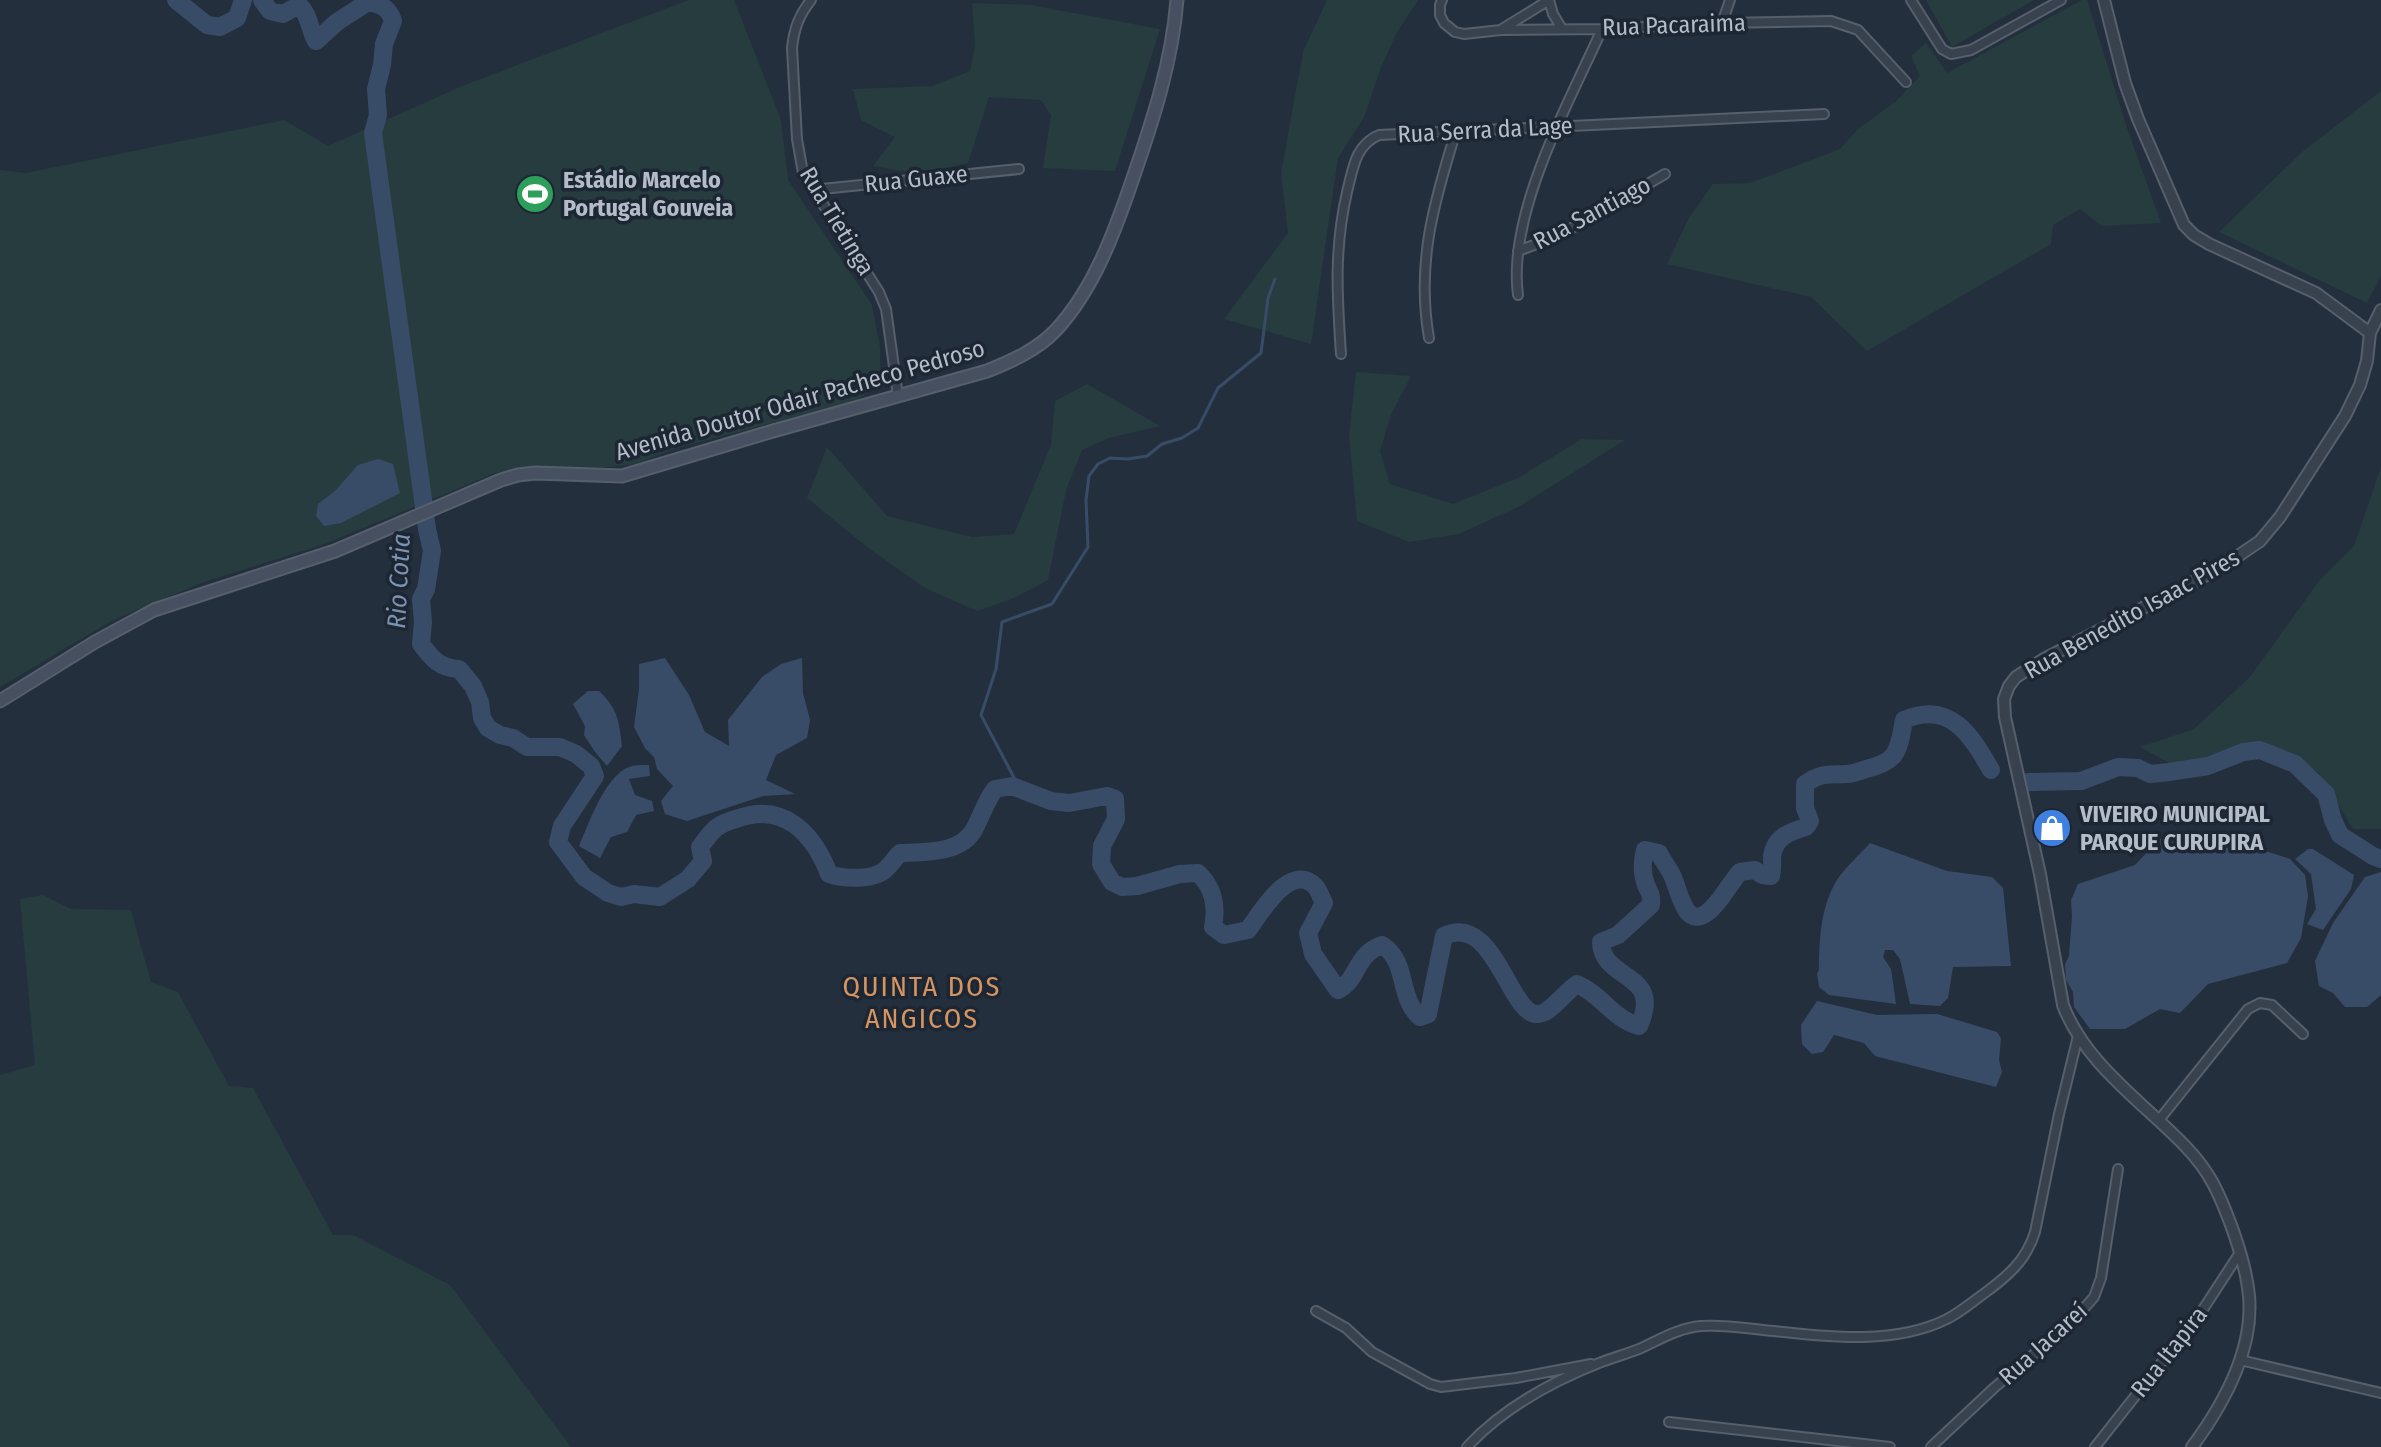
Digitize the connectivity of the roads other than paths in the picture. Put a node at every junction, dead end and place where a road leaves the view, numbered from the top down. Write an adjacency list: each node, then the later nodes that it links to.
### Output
1 (811, 0): 19 (street, Rua Tietinga)
2 (1177, 0): 26 (main road, Avenida Doutor Odair Pacheco Pedroso)
3 (1442, 0): 12 (street, Rua Pacaraima)
4 (1549, 0): 10 (street); 12 (street)
5 (1730, 0): 9 (street)
6 (1911, 0): 7 (street)
7 (2061, 0)
8 (2104, 0): 23 (street)
9 (1722, 23): 11 (street, Rua Pacaraima); 13 (street, Rua Pacaraima)
10 (1562, 29): 11 (street, Rua Pacaraima); 12 (street, Rua Pacaraima)
11 (1602, 29): 15 (street)
12 (1501, 30)
13 (1906, 82)
14 (1824, 114): 15 (street, Rua Serra da Lage)
15 (1556, 127): 16 (street, Rua Serra da Lage); 20 (street)
16 (1456, 131): 24 (street); 25 (street, Rua Serra da Lage)
17 (1019, 169): 19 (street, Rua Guaxe)
18 (1665, 174): 20 (street, Rua Santiago)
19 (812, 190): 26 (street, Rua Tietinga)
20 (1518, 251): 21 (street)
21 (1518, 295)
22 (2381, 310): 23 (street, Rua Benedito Isaac Pires)
23 (2370, 333): 29 (street, Rua Benedito Isaac Pires)
24 (1429, 338)
25 (1341, 354)
26 (898, 396): 27 (main road, Avenida Doutor Odair Pacheco Pedroso)
27 (0, 701)
28 (2303, 1034): 30 (street)
29 (2078, 1036): 30 (street, Rua Benedito Isaac Pires); 35 (street)
30 (2159, 1120): 32 (street, Rua Benedito Isaac Pires)
31 (2118, 1169): 40 (street, Rua Jacareí)
32 (2239, 1254): 34 (street, Rua Benedito Isaac Pires); 41 (street, Rua Itapira)
33 (1316, 1311): 35 (street)
34 (2240, 1360): 36 (street); 42 (street, Rua Benedito Isaac Pires)
35 (1600, 1362): 38 (street)
36 (2381, 1393)
37 (1669, 1422): 39 (street)
38 (1467, 1447)
39 (1890, 1447)
40 (1931, 1447)
41 (2095, 1447)
42 (2192, 1447)

